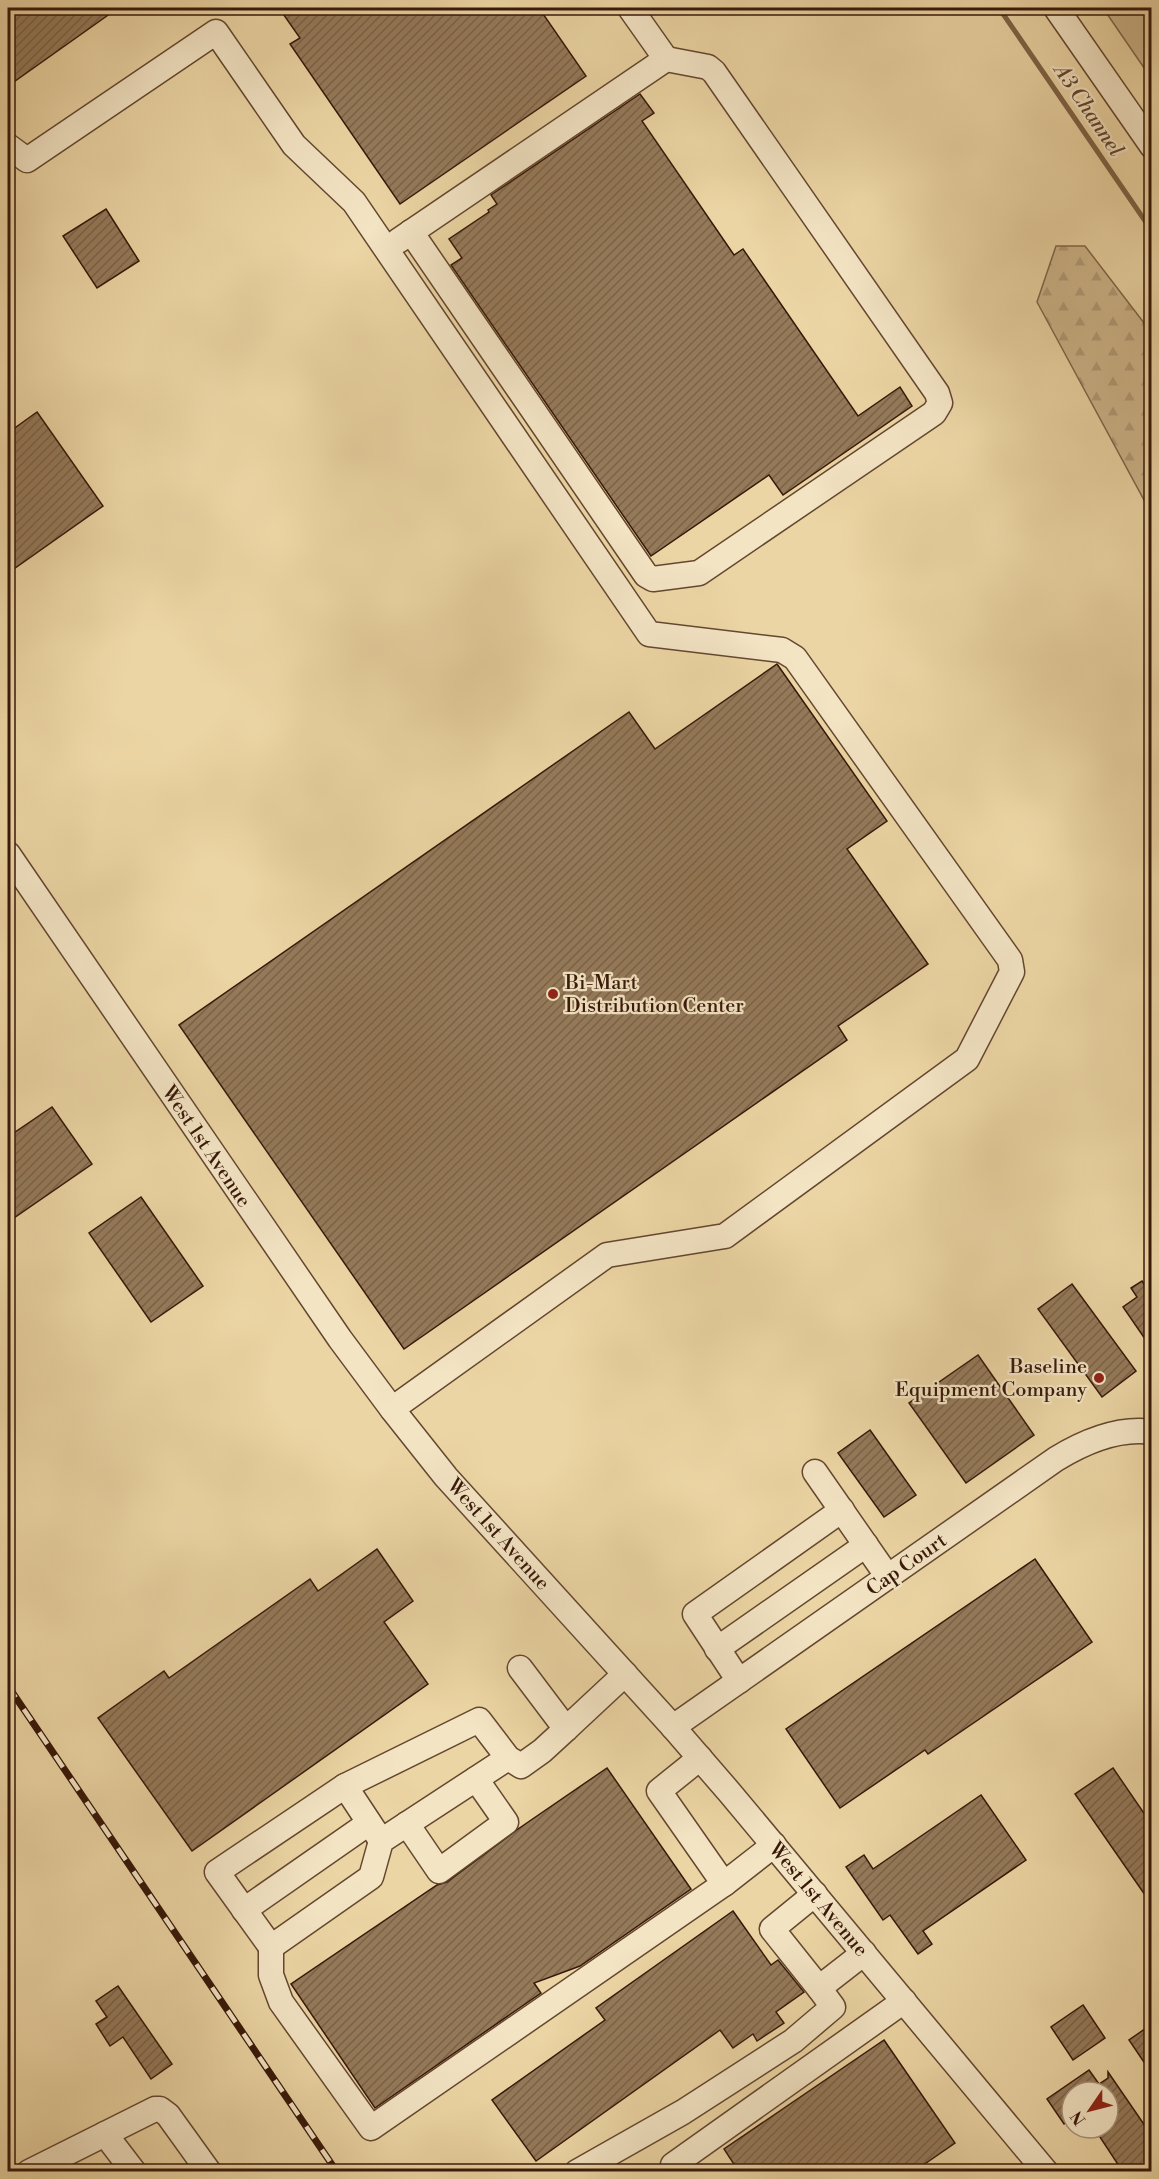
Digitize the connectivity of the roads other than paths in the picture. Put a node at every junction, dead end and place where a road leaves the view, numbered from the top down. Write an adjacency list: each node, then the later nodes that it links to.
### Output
1 (630, 8): 3 (street)
2 (1056, 8): 5 (street)
3 (666, 59): 6 (street); 6 (street)
4 (8, 146): 7 (street)
5 (1152, 146)
6 (411, 232): 7 (street)
7 (386, 249): 9 (street)
8 (8, 854): 9 (street, West 1st Avenue)
9 (392, 1409): 17 (street, West 1st Avenue)
10 (1152, 1432): 14 (street, Cap Court)
11 (815, 1472): 12 (street)
12 (842, 1510): 13 (street); 15 (street)
13 (866, 1545): 14 (street); 15 (street)
14 (888, 1577): 18 (street, Cap Court)
15 (717, 1649): 18 (street)
16 (520, 1668): 20 (street)
17 (626, 1674): 19 (street, West 1st Avenue); 20 (street)
18 (739, 1681): 19 (street, Cap Court)
19 (673, 1727): 22 (street, West 1st Avenue)
20 (566, 1729): 21 (street)
21 (508, 1758): 23 (street); 24 (street)
22 (700, 1758): 27 (street, West 1st Avenue); 28 (street)
23 (476, 1779): 25 (street); 25 (street)
24 (345, 1786): 26 (street); 30 (street)
25 (407, 1824): 26 (street)
26 (375, 1832): 30 (street); 31 (street)
27 (774, 1845): 28 (street); 29 (street, West 1st Avenue)
28 (724, 1884): 31 (street)
29 (815, 1893): 32 (street, West 1st Avenue); 33 (street)
30 (244, 1910): 31 (street)
31 (271, 1947)
32 (864, 1953): 33 (street); 34 (street, West 1st Avenue)
33 (819, 1988): 41 (street)
34 (904, 2001): 37 (street); 42 (street, West 1st Avenue)
35 (105, 2134): 36 (street); 39 (street); 40 (street)
36 (71, 2163): 38 (street)
37 (673, 2165)
38 (29, 2172)
39 (134, 2172)
40 (209, 2172)
41 (577, 2172)
42 (1046, 2172)

